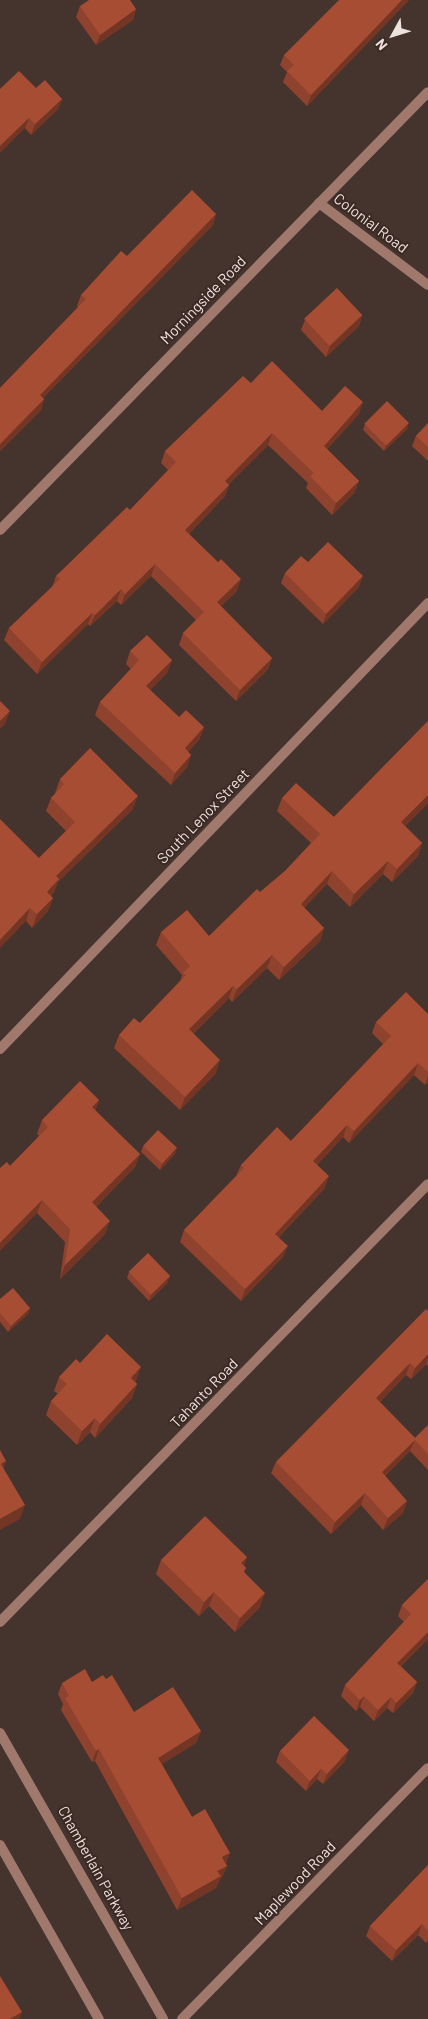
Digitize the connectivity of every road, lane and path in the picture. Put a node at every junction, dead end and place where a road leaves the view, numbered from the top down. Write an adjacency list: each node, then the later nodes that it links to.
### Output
1 (428, 92): 2 (street, Morningside Road)
2 (319, 203): 3 (street, Colonial Road); 4 (street, Morningside Road)
3 (428, 285)
4 (0, 530)
5 (428, 603): 6 (street, South Lenox Street)
6 (0, 1049)
7 (428, 1184): 8 (street, Tahanto Road)
8 (0, 1622)
9 (0, 1733): 13 (street, Chamberlain Parkway)
10 (428, 1768): 14 (street, Maplewood Road)
11 (0, 1845): 12 (street)
12 (100, 2019)
13 (163, 2019)
14 (182, 2019)

